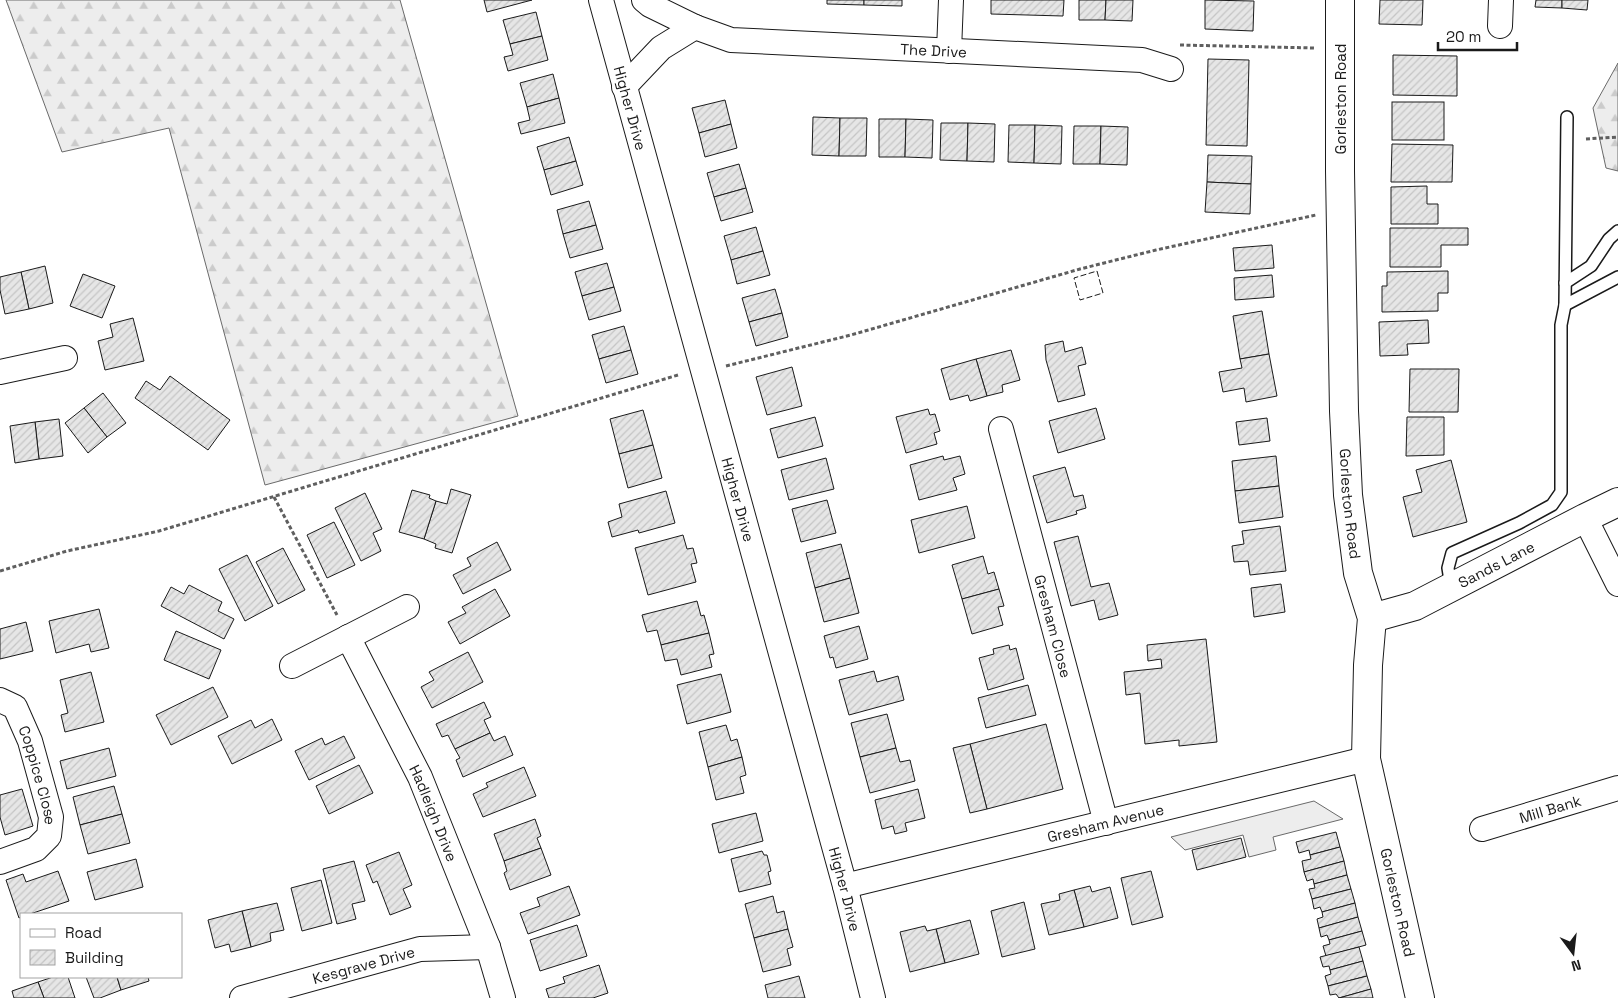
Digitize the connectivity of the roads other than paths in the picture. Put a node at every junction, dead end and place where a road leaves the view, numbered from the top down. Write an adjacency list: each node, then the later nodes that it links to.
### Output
1 (601, 0): 10 (street, Higher Drive)
2 (644, 0): 7 (street, The Drive)
3 (951, 0): 8 (street)
4 (1340, 0): 24 (main road, Gorleston Road)
5 (1501, 0): 6 (street)
6 (1500, 26)
7 (695, 28): 8 (street, The Drive); 10 (street)
8 (949, 51): 9 (street, The Drive)
9 (1171, 69)
10 (624, 87): 33 (street, Higher Drive)
11 (1567, 117): 14 (lane)
12 (1618, 231): 14 (lane)
13 (1618, 277): 15 (lane)
14 (1565, 283): 15 (lane)
15 (1565, 305): 22 (lane)
16 (65, 358): 17 (street)
17 (0, 372)
18 (1001, 429): 30 (street, Gresham Close)
19 (1618, 502): 20 (main road, Sands Lane)
20 (1585, 518): 21 (street); 22 (main road, Sands Lane)
21 (1618, 584)
22 (1451, 588): 24 (main road, Sands Lane)
23 (407, 607): 25 (street)
24 (1372, 618): 28 (main road, Gorleston Road)
25 (348, 636): 26 (street); 34 (street, Hadleigh Drive)
26 (292, 666)
27 (14, 700): 32 (street, Coppice Close)
28 (1366, 759): 30 (street, Gresham Avenue); 38 (main road, Gorleston Road)
29 (1618, 788): 31 (street, Mill Bank)
30 (1106, 823): 33 (street, Gresham Avenue)
31 (1482, 828)
32 (0, 862)
33 (845, 886): 37 (street, Higher Drive)
34 (488, 948): 35 (street, Kesgrave Drive); 36 (street, Hadleigh Drive)
35 (242, 998)
36 (503, 998)
37 (873, 998)
38 (1420, 998)

